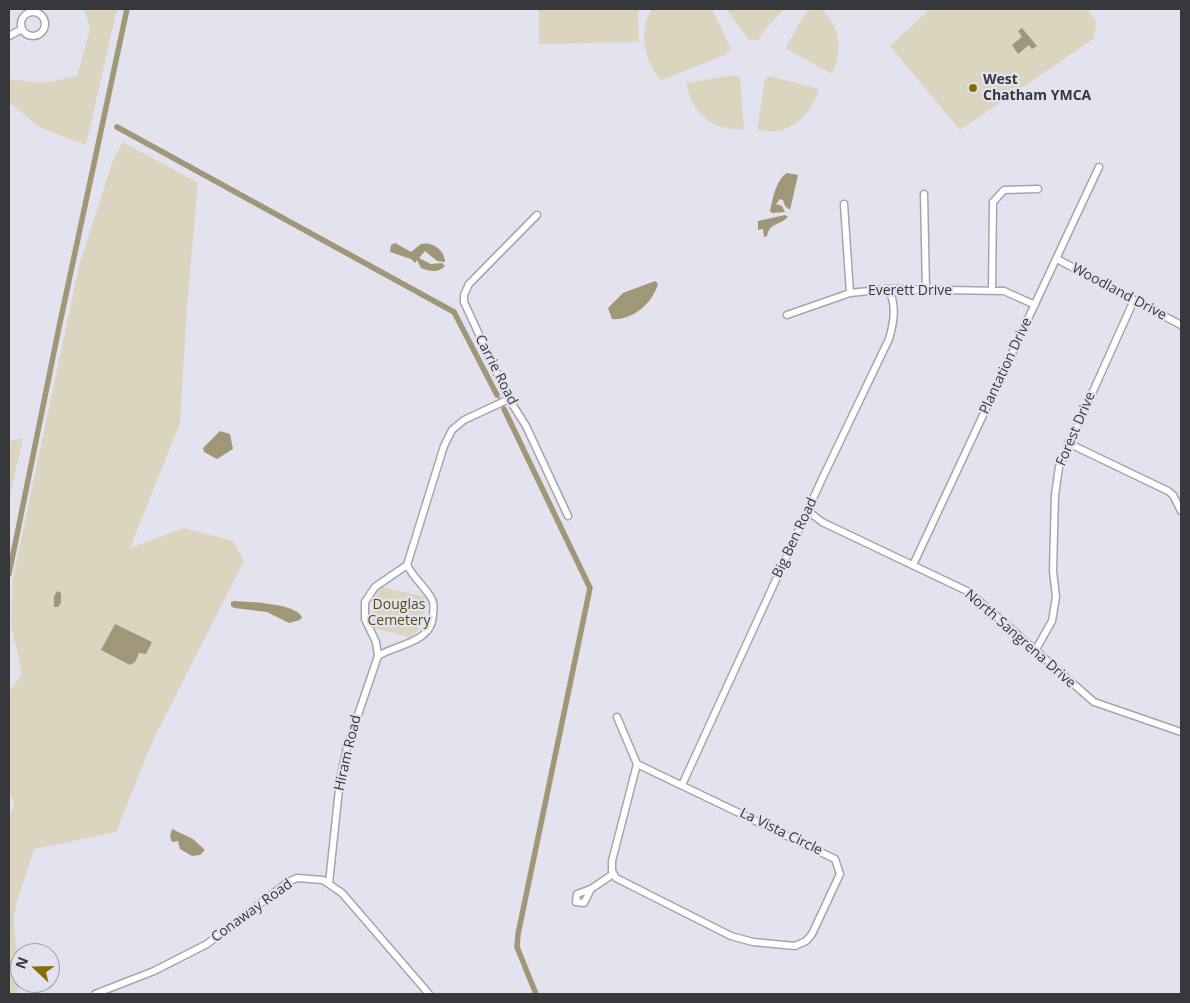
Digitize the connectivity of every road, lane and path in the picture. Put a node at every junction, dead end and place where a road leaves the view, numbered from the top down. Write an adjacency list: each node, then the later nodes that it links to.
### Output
1 (22, 29): 1 (street); 2 (street)
2 (9, 36)
3 (1099, 167): 8 (street, Plantation Drive)
4 (1038, 189): 11 (street)
5 (924, 194): 10 (street)
6 (844, 204): 12 (street)
7 (537, 215): 17 (street, Carrie Road)
8 (1057, 259): 13 (street, Woodland Drive); 14 (street, Plantation Drive)
9 (888, 289): 10 (street, Everett Drive); 12 (street, Everett Drive); 19 (street, Big Ben Road)
10 (926, 291): 11 (street, Everett Drive)
11 (992, 291): 14 (street, Everett Drive)
12 (850, 293): 15 (street, Everett Drive)
13 (1134, 300): 16 (street, Woodland Drive); 18 (street, Forest Drive)
14 (1035, 305): 23 (street, Plantation Drive)
15 (787, 315)
16 (1181, 325)
17 (510, 399): 21 (street, Carrie Road); 22 (street)
18 (1068, 442): 20 (street); 24 (street, Forest Drive)
19 (808, 511): 23 (street, North Sangrena Drive); 29 (street, Big Ben Road)
20 (1181, 511)
21 (568, 516)
22 (407, 565): 25 (street); 25 (street)
23 (913, 565): 24 (street, North Sangrena Drive)
24 (1035, 651): 27 (street, North Sangrena Drive)
25 (378, 656): 31 (street, Hiram Road)
26 (617, 717): 28 (street)
27 (1181, 732)
28 (637, 764): 29 (street, La Vista Circle); 30 (street)
29 (682, 785): 30 (street, La Vista Circle)
30 (613, 874): 32 (street)
31 (329, 883): 33 (street, Conaway Road); 34 (street, Conaway Road)
32 (591, 889)
33 (95, 994)
34 (429, 994)

